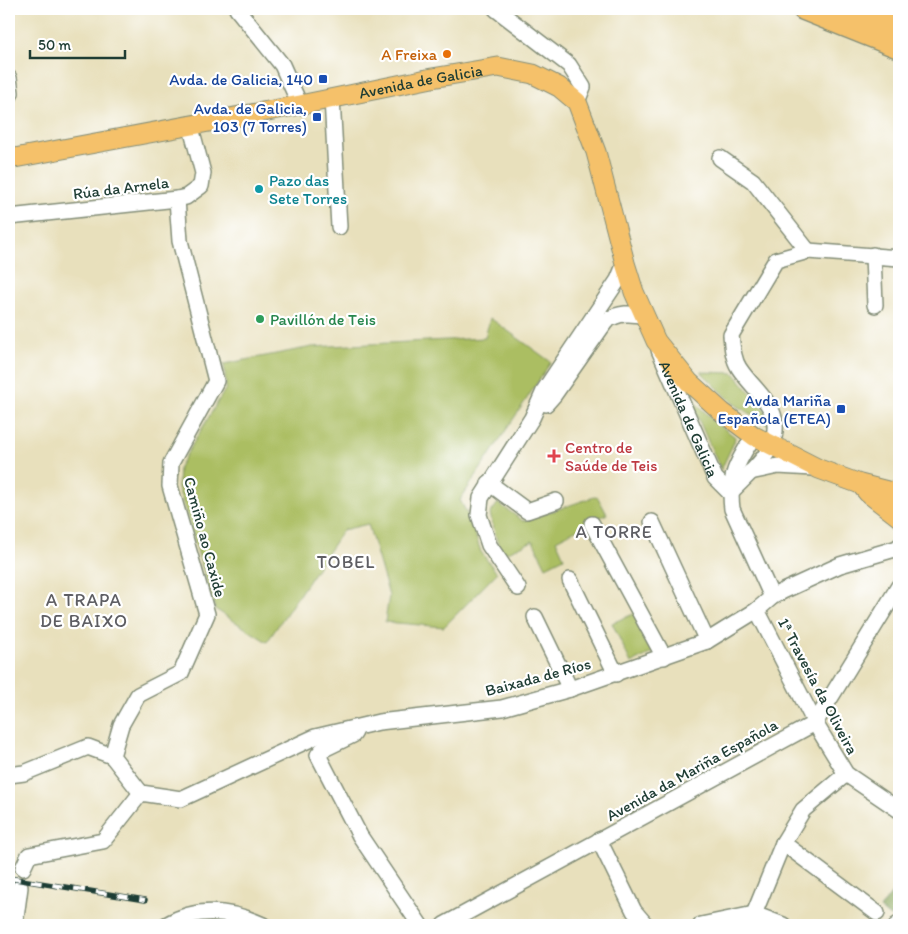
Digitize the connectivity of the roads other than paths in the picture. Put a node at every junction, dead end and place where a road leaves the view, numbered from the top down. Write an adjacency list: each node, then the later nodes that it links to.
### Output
1 (237, 9): 13 (street)
2 (496, 9): 12 (street)
3 (804, 9): 8 (highway)
4 (836, 9): 7 (highway)
5 (893, 9): 6 (highway)
6 (899, 10)
7 (899, 27)
8 (899, 46)
9 (9, 78): 10 (street)
10 (9, 97)
11 (332, 98): 12 (main road, Avenida de Galicia); 13 (main road, Avenida de Galicia); 19 (street)
12 (577, 102): 23 (main road, Avenida de Galicia)
13 (300, 105): 14 (main road, Avenida de Galicia)
14 (190, 124): 16 (main road, Avenida de Galicia); 17 (street, Rúa da Arnela)
15 (720, 158): 20 (street)
16 (9, 160)
17 (177, 200): 18 (street, Rúa da Arnela); 53 (street, Camiño ao Caxide)
18 (9, 217)
19 (339, 227)
20 (808, 252): 21 (street); 29 (street)
21 (873, 255): 22 (street); 24 (street)
22 (899, 258)
23 (624, 264): 25 (main road, Avenida de Galicia); 27 (street)
24 (875, 305)
25 (645, 316): 26 (main road, Avenida de Galicia); 27 (street)
26 (656, 341): 28 (main road, Avenida de Galicia); 34 (street, Avenida de Galicia)
27 (532, 418): 32 (street)
28 (754, 436): 29 (main road, Avenida de Galicia); 34 (street, Avenida de Galicia)
29 (772, 444): 30 (main road, Avenida de Galicia); 31 (street, Avenida de Galicia)
30 (819, 469): 31 (street, Avenida de Galicia); 33 (main road, Avenida de Galicia)
31 (750, 472): 34 (street, Avenida de Galicia)
32 (489, 483): 36 (street); 43 (street)
33 (860, 484): 35 (main road, Avenida de Galicia); 37 (main road, Avenida de Galicia)
34 (730, 493): 44 (street, Avenida de Galicia)
35 (899, 494)
36 (556, 501)
37 (899, 517)
38 (652, 522): 47 (street)
39 (592, 524): 48 (street)
40 (899, 546): 44 (street, Baixada de Ríos)
41 (570, 580): 49 (street)
42 (899, 586): 51 (street)
43 (518, 588)
44 (772, 596): 45 (street, Baixada de Ríos)
45 (757, 610): 47 (street, Baixada de Ríos); 51 (street, 1ª Travesía da Oliveira)
46 (535, 618): 50 (street)
47 (707, 641): 48 (street, Baixada de Ríos)
48 (664, 657): 49 (street, Baixada de Ríos)
49 (616, 674): 50 (street, Baixada de Ríos)
50 (570, 689): 52 (street, Baixada de Ríos)
51 (815, 723): 54 (street, 1ª Travesía da Oliveira); 58 (street, Avenida da Mariña Española)
52 (357, 727): 56 (street, Baixada de Ríos); 67 (street)
53 (112, 756): 55 (street); 56 (street)
54 (846, 774): 57 (street, 1ª Travesía da Oliveira); 59 (street)
55 (9, 775)
56 (141, 792): 60 (street)
57 (899, 810)
58 (599, 840): 68 (street, Avenida da Mariña Española); 69 (street)
59 (783, 844): 62 (street); 63 (street)
60 (22, 868)
61 (16, 896): 64 (street)
62 (877, 913)
63 (753, 920): 70 (street); 71 (street)
64 (15, 924)
65 (166, 925): 66 (street)
66 (263, 925)
67 (420, 925)
68 (444, 925)
69 (646, 925)
70 (701, 925)
71 (783, 925)

